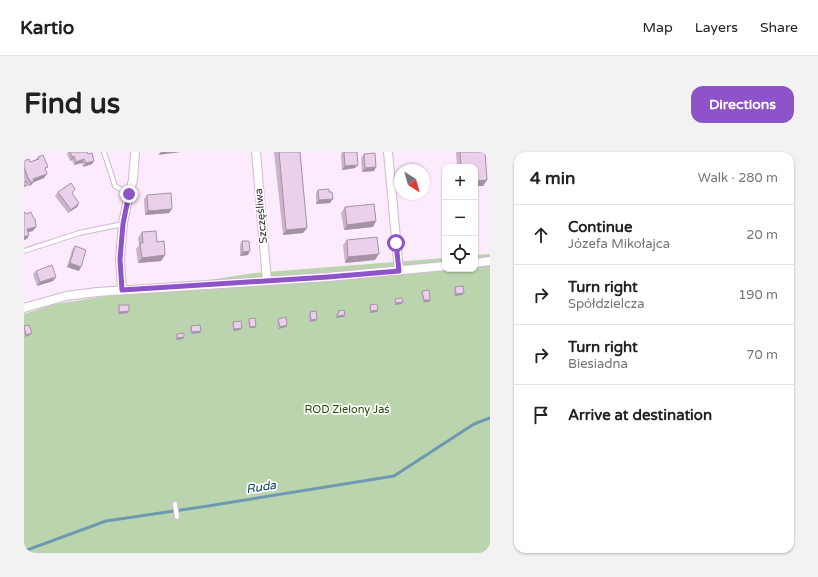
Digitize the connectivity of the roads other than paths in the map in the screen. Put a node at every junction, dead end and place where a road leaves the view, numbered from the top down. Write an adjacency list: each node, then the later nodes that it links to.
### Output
1 (104, 152): 5 (lane)
2 (135, 152): 5 (street)
3 (256, 152): 12 (street, Szczęśliwa)
4 (388, 152): 11 (street)
5 (129, 194): 6 (street)
6 (123, 224): 7 (lane); 13 (street)
7 (24, 251)
8 (490, 260): 9 (street)
9 (478, 262)
10 (442, 266): 11 (street)
11 (399, 271): 12 (street)
12 (267, 281): 13 (street)
13 (122, 290): 14 (street)
14 (24, 308)
15 (175, 504): 16 (lane)
16 (177, 517)

